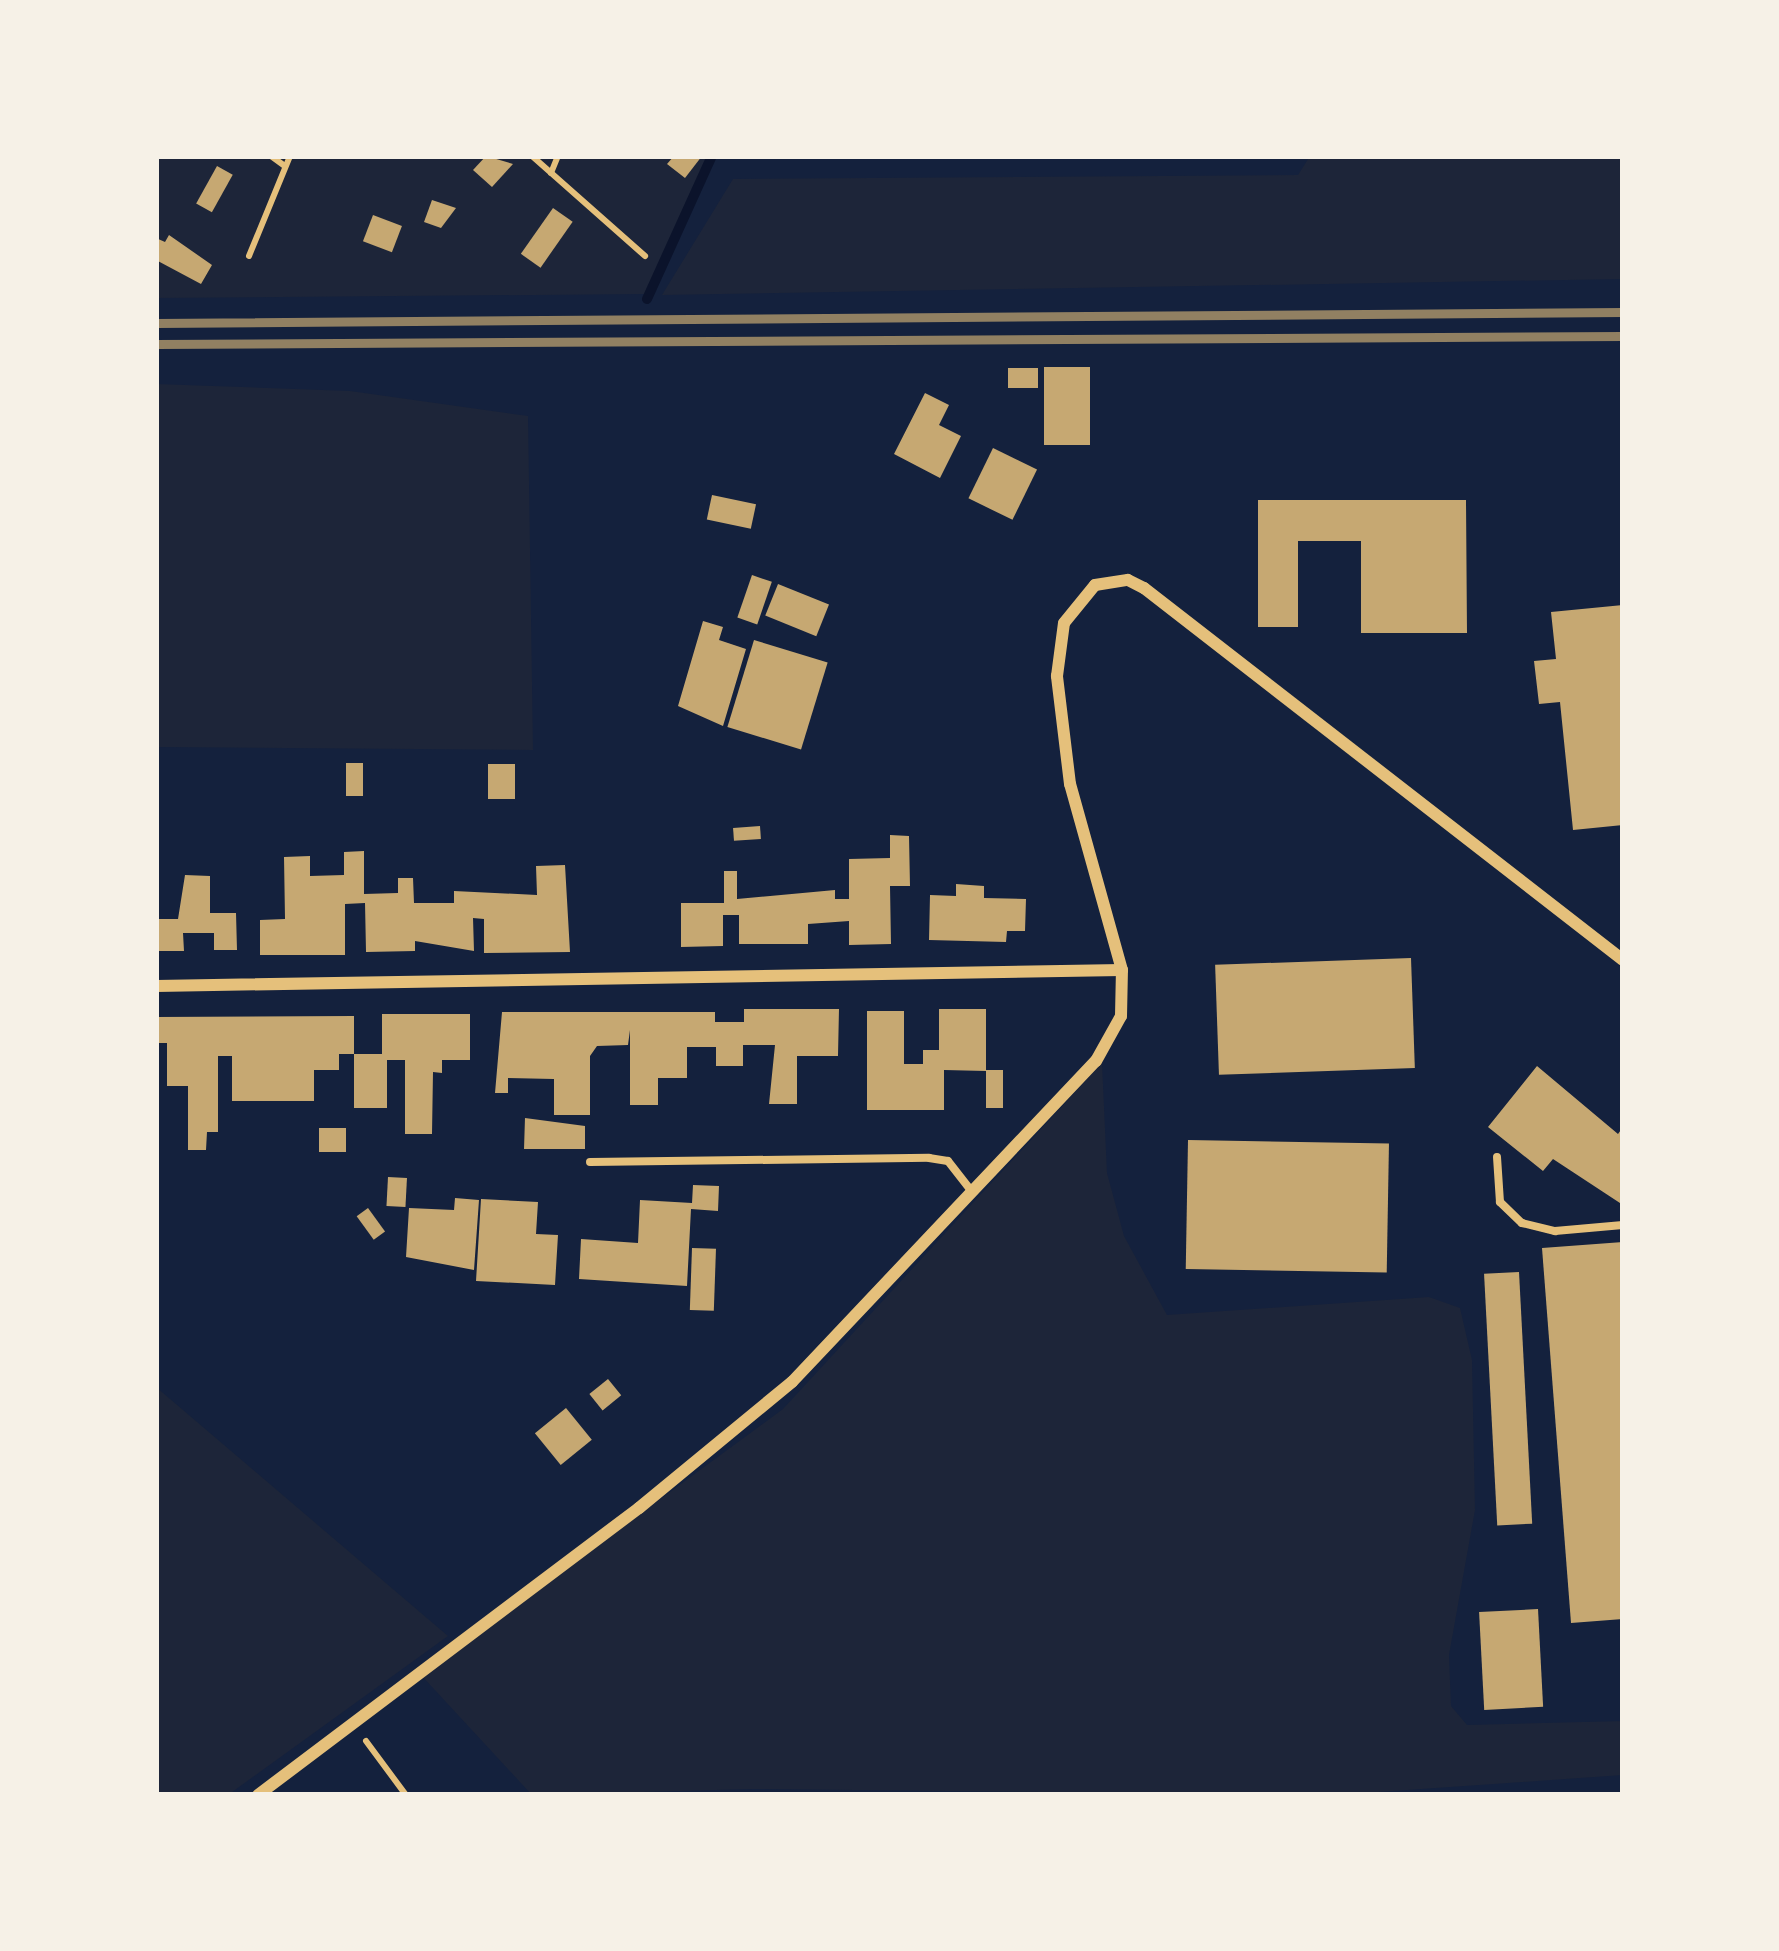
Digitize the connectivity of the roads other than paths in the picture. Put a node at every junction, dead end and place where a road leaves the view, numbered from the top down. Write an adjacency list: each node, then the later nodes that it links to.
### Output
1 (1623, 960): 2 (street)
2 (1122, 970): 3 (street); 6 (street)
3 (156, 986)
4 (1497, 1157): 7 (lane)
5 (590, 1162): 6 (lane)
6 (972, 1193): 8 (street)
7 (1623, 1225)
8 (258, 1795)

